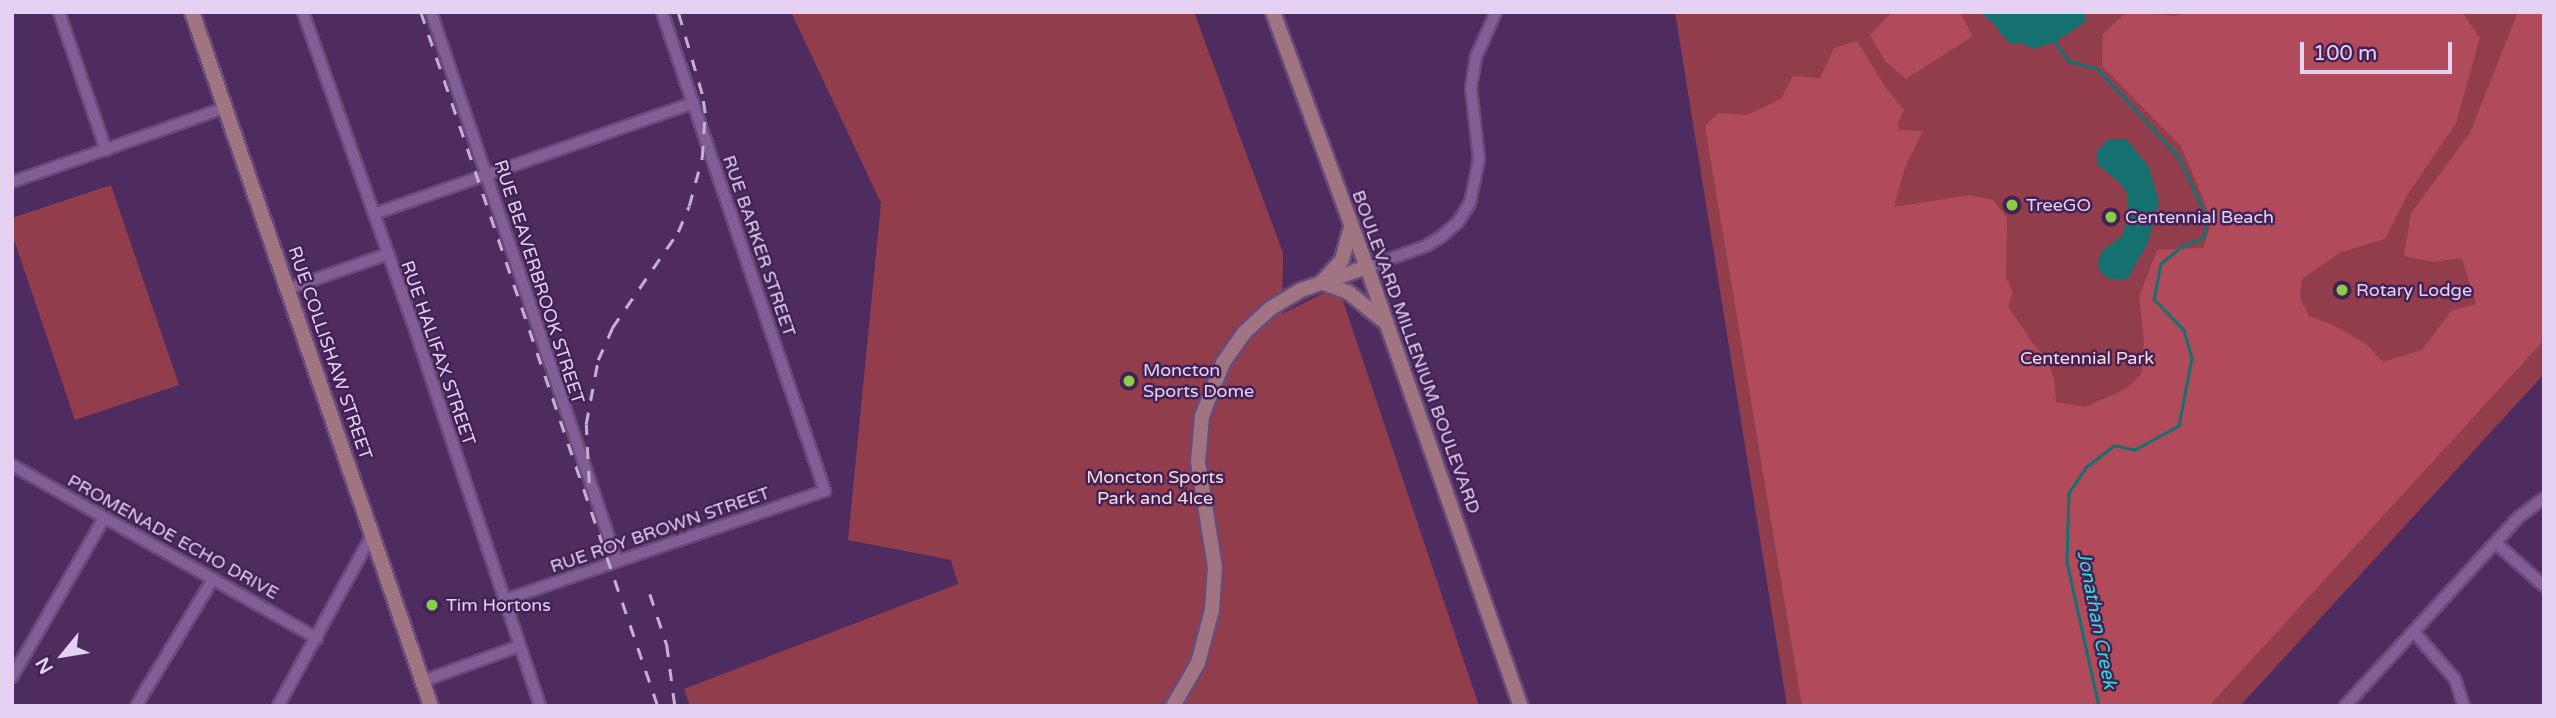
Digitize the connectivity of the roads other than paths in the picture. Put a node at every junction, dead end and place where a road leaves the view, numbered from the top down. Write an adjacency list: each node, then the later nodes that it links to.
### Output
1 (59, 12): 10 (street)
2 (192, 12): 9 (street, RUE COLLISHAW STREET)
3 (303, 12): 13 (street, RUE HALIFAX STREET)
4 (431, 12): 11 (street, RUE BEAVERBROOK STREET)
5 (662, 12): 8 (street, RUE BARKER STREET)
6 (1273, 12): 14 (street, BOULEVARD MILLENIUM BOULEVARD)
7 (1496, 12): 16 (street)
8 (693, 103): 11 (street); 21 (street, RUE BARKER STREET)
9 (225, 108): 10 (street); 18 (street, RUE COLLISHAW STREET)
10 (106, 150): 12 (street)
11 (487, 173): 13 (street); 26 (street, RUE BEAVERBROOK STREET)
12 (12, 181)
13 (374, 214): 15 (street, RUE HALIFAX STREET)
14 (1352, 225): 16 (street, BOULEVARD MILLENIUM BOULEVARD); 17 (street)
15 (388, 254): 18 (street); 29 (street, RUE HALIFAX STREET)
16 (1367, 267): 17 (street); 19 (street, BOULEVARD MILLENIUM BOULEVARD)
17 (1322, 283): 19 (street); 39 (street)
18 (287, 289): 24 (street, RUE COLLISHAW STREET)
19 (1387, 323): 40 (street, BOULEVARD MILLENIUM BOULEVARD)
20 (12, 465): 23 (street, PROMENADE ECHO DRIVE)
21 (825, 491): 26 (street, RUE ROY BROWN STREET)
22 (2544, 498): 25 (street)
23 (104, 518): 27 (street, PROMENADE ECHO DRIVE); 33 (street)
24 (373, 536): 31 (street); 34 (street, RUE COLLISHAW STREET)
25 (2496, 543): 28 (street); 30 (street)
26 (617, 561): 29 (street, RUE ROY BROWN STREET)
27 (213, 579): 31 (street, PROMENADE ECHO DRIVE); 35 (street)
28 (2544, 586)
29 (504, 600): 32 (street, RUE HALIFAX STREET)
30 (2414, 632): 41 (street); 42 (street)
31 (317, 638): 36 (street)
32 (519, 646): 34 (street); 38 (street, RUE HALIFAX STREET)
33 (12, 677)
34 (423, 681): 37 (street, RUE COLLISHAW STREET)
35 (136, 706)
36 (278, 706)
37 (431, 706)
38 (540, 706)
39 (1173, 706)
40 (1521, 706)
41 (2345, 706)
42 (2464, 706)

